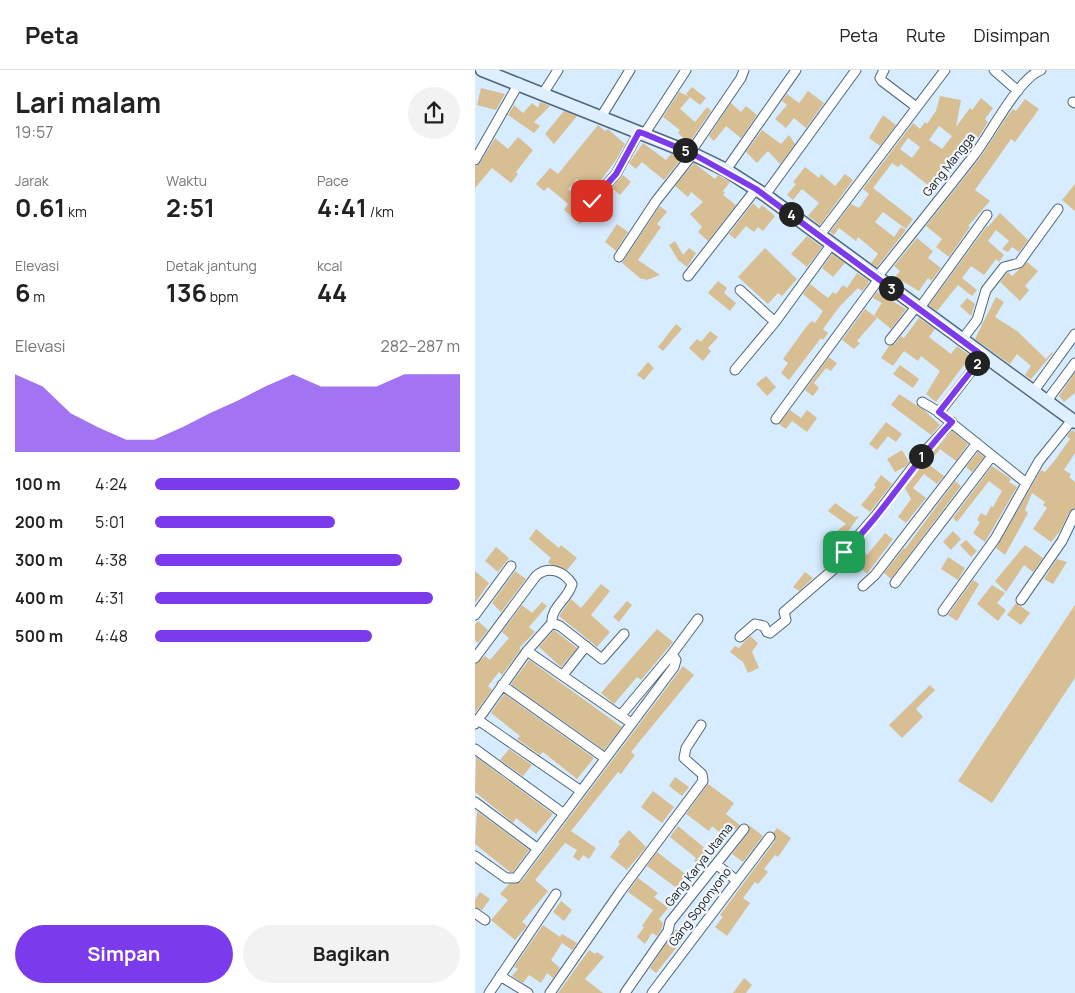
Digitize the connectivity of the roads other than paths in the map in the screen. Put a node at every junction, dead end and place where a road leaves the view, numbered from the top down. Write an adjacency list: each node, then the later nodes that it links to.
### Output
1 (479, 70): 13 (street)
2 (483, 70): 14 (street)
3 (558, 70): 16 (street)
4 (630, 70): 18 (street)
5 (686, 70): 19 (street)
6 (744, 70): 20 (street)
7 (795, 70): 22 (street)
8 (857, 70): 23 (street)
9 (884, 70): 17 (street)
10 (945, 70): 17 (street)
11 (993, 70): 15 (street)
12 (1041, 70): 15 (street, Gang Mangga)
13 (475, 76)
14 (519, 83): 16 (street); 21 (street)
15 (1018, 91): 31 (street, Gang Mangga)
16 (543, 92): 18 (street)
17 (915, 106): 27 (street)
18 (601, 117): 19 (street)
19 (642, 133): 20 (street); 24 (street)
20 (692, 153): 22 (street); 29 (street)
21 (475, 160)
22 (726, 170): 23 (street)
23 (761, 192): 27 (street); 30 (street)
24 (592, 201)
25 (1058, 209): 37 (street)
26 (987, 215): 33 (street)
27 (820, 235): 28 (street)
28 (831, 245): 31 (street); 34 (street)
29 (619, 257)
30 (688, 276)
31 (878, 278): 33 (street); 45 (street, Gang Mangga)
32 (740, 290): 34 (street)
33 (918, 308): 36 (street); 37 (street)
34 (775, 322): 40 (street)
35 (1075, 334): 41 (street)
36 (890, 340)
37 (961, 341): 38 (street)
38 (983, 356): 41 (street); 44 (street)
39 (1075, 363): 43 (street)
40 (735, 370)
41 (1033, 392): 43 (street)
42 (922, 402): 44 (street)
43 (1046, 402): 46 (street)
44 (939, 412): 47 (street)
45 (776, 419)
46 (1073, 421): 50 (street)
47 (952, 422): 48 (street); 61 (street)
48 (977, 443): 49 (street); 54 (street)
49 (993, 456): 50 (street); 53 (street)
50 (1025, 482): 56 (street)
51 (1075, 514): 55 (street)
52 (511, 566): 57 (street)
53 (895, 583)
54 (863, 586)
55 (1021, 600)
56 (943, 611)
57 (475, 615)
58 (698, 619): 64 (street)
59 (552, 623): 62 (street); 63 (street); 65 (street)
60 (624, 634): 62 (street)
61 (740, 637)
62 (586, 646): 66 (street)
63 (527, 651): 66 (street); 67 (street)
64 (672, 654): 68 (street); 70 (street)
65 (475, 658)
66 (563, 675): 68 (street)
67 (502, 685): 69 (street); 73 (street)
68 (621, 715): 70 (street)
69 (476, 722): 74 (street)
70 (631, 723): 73 (street)
71 (701, 725): 89 (street)
72 (475, 749): 76 (street)
73 (605, 758): 74 (street)
74 (581, 792): 76 (street)
75 (475, 802): 79 (street)
76 (564, 814): 79 (street)
77 (744, 828): 81 (street, Gang Karya Utama)
78 (770, 837): 82 (street, Gang Soponyono)
79 (538, 849): 80 (street)
80 (475, 856)
81 (716, 864): 82 (street); 90 (street, Gang Karya Utama)
82 (736, 880): 91 (street, Gang Soponyono)
83 (556, 894): 86 (street)
84 (475, 913): 85 (street)
85 (485, 920)
86 (500, 976): 87 (street); 88 (street)
87 (489, 993)
88 (527, 993)
89 (550, 993)
90 (625, 993)
91 (652, 993)

